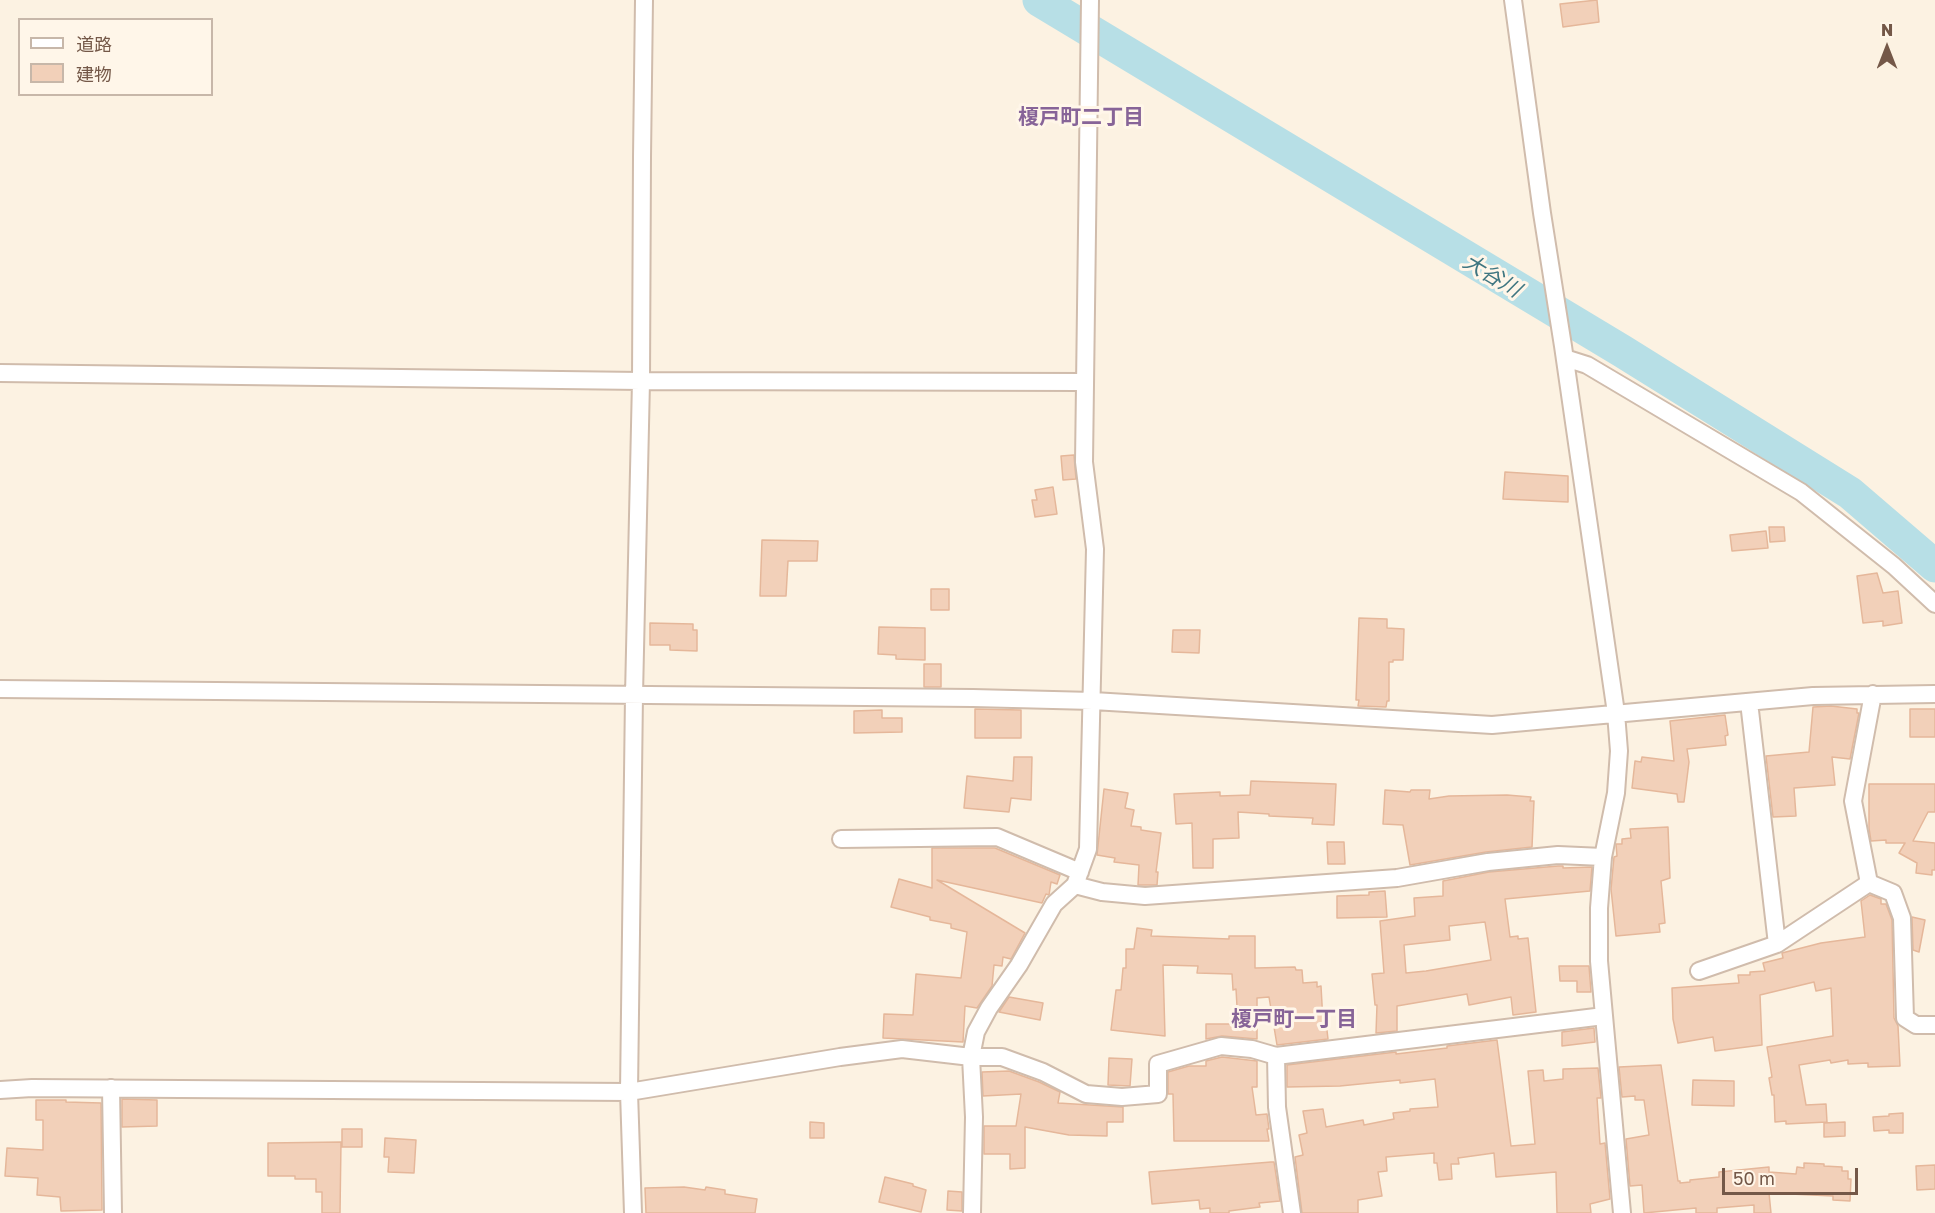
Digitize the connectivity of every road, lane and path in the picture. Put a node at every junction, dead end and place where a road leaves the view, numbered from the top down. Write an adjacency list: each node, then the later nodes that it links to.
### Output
1 (644, 0): 6 (street)
2 (1513, 0): 4 (street)
3 (1090, 3): 7 (street)
4 (1564, 352): 8 (street); 15 (street)
5 (0, 373): 6 (street)
6 (641, 381): 7 (street); 12 (street)
7 (1084, 382): 13 (street)
8 (1935, 604)
9 (0, 689): 12 (street)
10 (1935, 693): 11 (street)
11 (1873, 694): 14 (street); 19 (street)
12 (634, 695): 13 (street); 28 (street)
13 (1093, 701): 15 (street); 18 (street)
14 (1749, 702): 15 (street); 20 (street)
15 (1616, 713): 17 (street)
16 (841, 839): 18 (street)
17 (1603, 857): 18 (street); 22 (street)
18 (1077, 878): 25 (street)
19 (1869, 883): 20 (street); 23 (street)
20 (1777, 944): 21 (street)
21 (1699, 970)
22 (1604, 1016): 24 (street); 33 (street)
23 (1935, 1025)
24 (1276, 1056): 25 (street); 32 (street)
25 (971, 1057): 28 (street); 31 (street)
26 (111, 1088): 27 (street); 28 (street); 29 (street)
27 (0, 1090)
28 (629, 1092): 30 (street)
29 (113, 1213)
30 (633, 1213)
31 (972, 1213)
32 (1292, 1213)
33 (1622, 1213)

